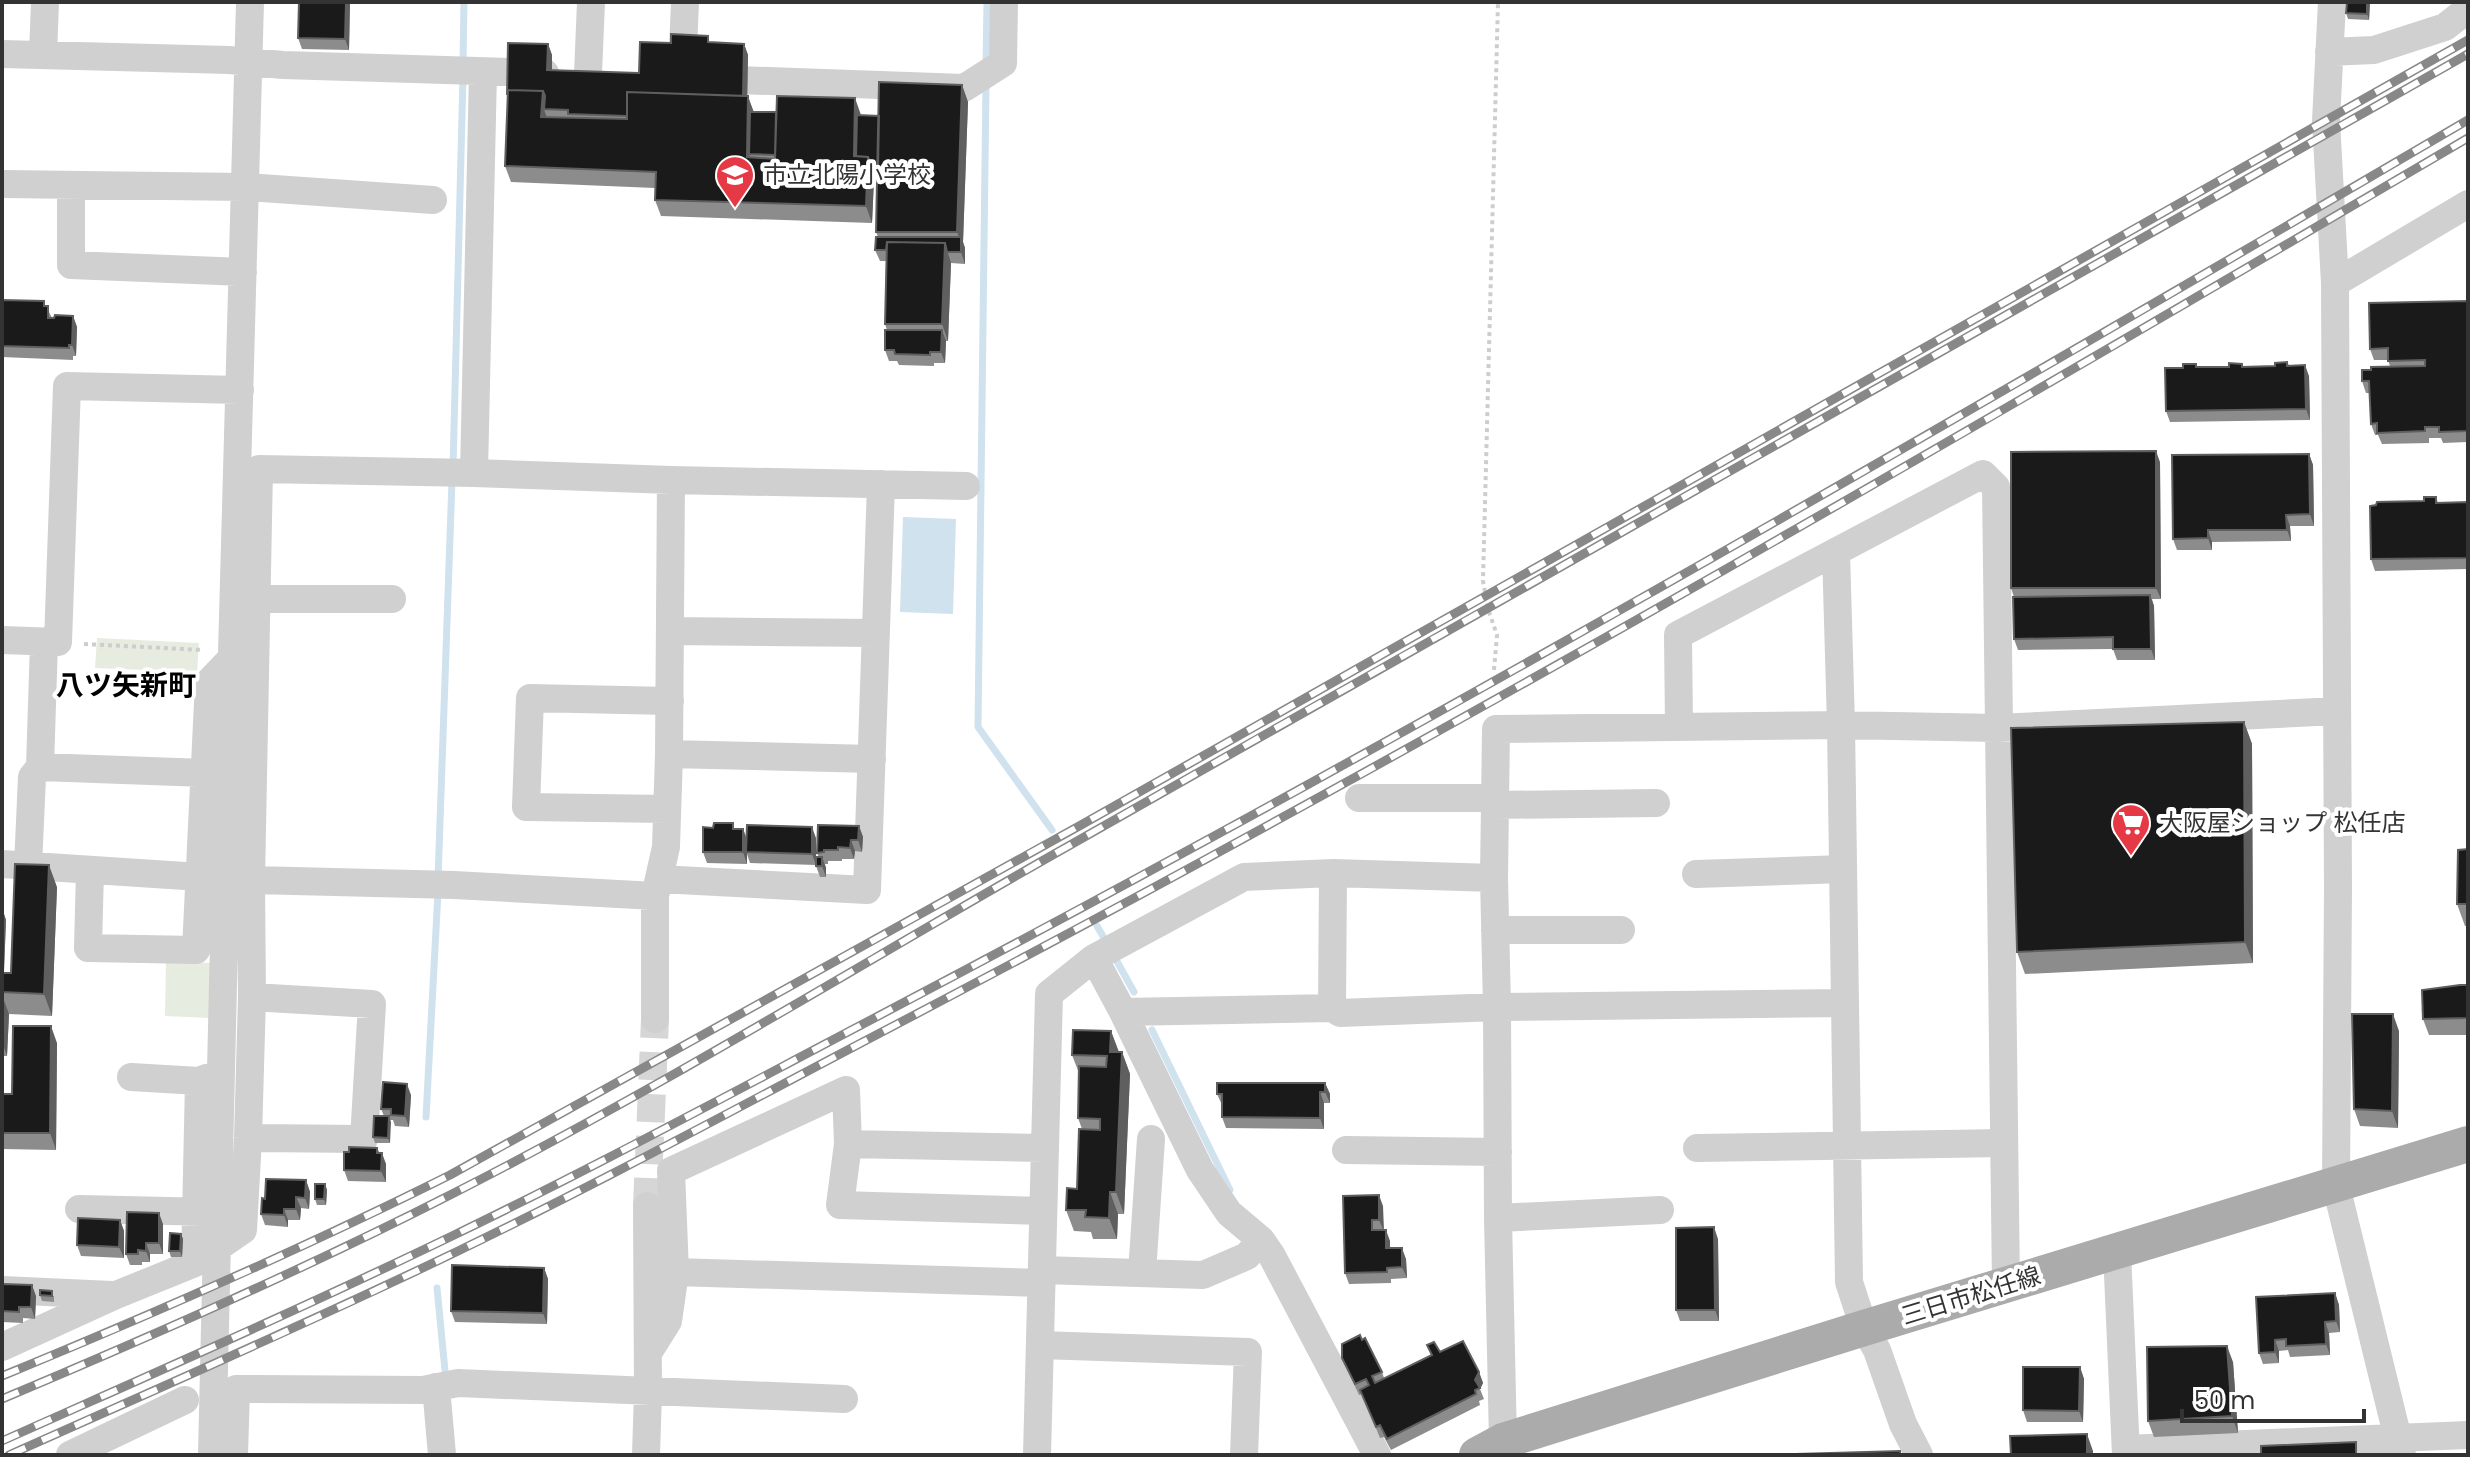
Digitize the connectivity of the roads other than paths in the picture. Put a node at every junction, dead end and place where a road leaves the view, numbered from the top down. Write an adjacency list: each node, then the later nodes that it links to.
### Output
1 (45, 2): 10 (street)
2 (250, 2): 11 (street)
3 (591, 2): 13 (street)
4 (685, 2): 16 (street)
5 (1004, 2): 16 (street)
6 (2332, 2): 8 (street)
7 (2468, 9): 8 (street)
8 (2329, 52): 23 (street)
9 (2, 54): 10 (street)
10 (43, 55): 11 (street)
11 (248, 62): 12 (street); 19 (street)
12 (470, 71): 13 (street); 25 (street)
13 (588, 74): 14 (street)
14 (619, 75)
15 (650, 76): 16 (street)
16 (682, 78)
17 (2, 184): 18 (street)
18 (71, 185): 19 (street); 22 (street)
19 (246, 187): 20 (street); 22 (street)
20 (433, 200)
21 (2468, 204): 23 (street)
22 (243, 272): 24 (street)
23 (2335, 283): 38 (street)
24 (240, 390): 35 (street); 36 (street)
25 (459, 473): 26 (street); 30 (street)
26 (671, 480): 27 (street); 32 (street)
27 (881, 484): 28 (street); 33 (street)
28 (966, 486)
29 (1836, 552): 39 (street); 40 (street); 41 (street)
30 (257, 599): 31 (street); 57 (street)
31 (392, 599)
32 (671, 631): 33 (street); 37 (street)
33 (876, 633): 43 (street)
34 (2, 640): 35 (street)
35 (51, 642): 44 (street)
36 (233, 657): 45 (street); 114 (street)
37 (670, 701): 42 (street); 49 (street)
38 (2337, 711): 41 (street); 81 (street)
39 (1841, 725): 40 (street); 41 (street); 51 (street)
40 (1679, 726): 47 (street)
41 (1998, 728): 73 (street)
42 (669, 754): 43 (street); 49 (street)
43 (872, 759): 58 (street)
44 (40, 767): 45 (street); 50 (street)
45 (205, 773): 55 (street)
46 (1359, 798): 47 (street)
47 (1495, 801): 48 (street); 56 (street)
48 (1656, 803)
49 (667, 809): 58 (street)
50 (15, 865): 52 (street)
51 (1843, 869): 54 (street); 63 (street)
52 (90, 870): 55 (street); 55 (street)
53 (1333, 873): 56 (street); 61 (street); 65 (street)
54 (1696, 874)
55 (200, 877)
56 (1494, 878): 59 (street)
57 (251, 880): 58 (street); 62 (street)
58 (657, 887): 67 (street)
59 (1495, 930): 60 (street); 64 (street)
60 (1621, 930)
61 (1094, 958): 66 (street); 77 (street)
62 (252, 997): 70 (street); 71 (street)
63 (1845, 1003): 64 (street); 76 (street)
64 (1497, 1007): 65 (street); 80 (street)
65 (1332, 1008): 66 (street)
66 (1123, 1012): 89 (street)
67 (655, 1019)
68 (131, 1077): 69 (street)
69 (199, 1081): 70 (street); 86 (street)
70 (250, 1081): 71 (street)
71 (248, 1138): 87 (street)
72 (1151, 1139): 93 (street)
73 (2003, 1143): 76 (street); 95 (street)
74 (848, 1144): 77 (street); 85 (street); 92 (street)
75 (2468, 1144): 81 (main road, 三日市松任線)
76 (1846, 1145): 78 (street); 98 (street)
77 (1045, 1148): 85 (street)
78 (1697, 1148)
79 (1346, 1150): 80 (street)
80 (1498, 1152): 88 (street)
81 (2336, 1186): 90 (main road, 三日市松任線); 108 (street)
82 (647, 1206): 101 (street)
83 (79, 1209): 86 (street)
84 (1660, 1210): 88 (street)
85 (1043, 1211): 94 (street)
86 (196, 1212): 87 (street); 91 (street)
87 (244, 1212): 91 (street)
88 (1498, 1218): 109 (street)
89 (1261, 1240): 93 (street); 120 (street)
90 (2117, 1252): 95 (main road, 三日市松任線); 111 (street)
91 (195, 1263): 97 (street)
92 (675, 1272): 94 (street); 101 (street)
93 (1142, 1273): 94 (street)
94 (1041, 1276): 99 (street)
95 (2006, 1285): 98 (main road, 三日市松任線)
96 (2, 1290): 97 (street)
97 (116, 1295): 100 (street)
98 (1864, 1328): 109 (main road, 三日市松任線); 121 (street)
99 (1040, 1345): 118 (street); 119 (street)
100 (2, 1347)
101 (648, 1353): 103 (street)
102 (442, 1386): 103 (street); 104 (street); 116 (street)
103 (648, 1392): 105 (street); 117 (street)
104 (235, 1396): 113 (street); 115 (street)
105 (844, 1399)
106 (185, 1400): 112 (street)
107 (2468, 1435): 108 (street)
108 (2399, 1446): 110 (street)
109 (1490, 1448)
110 (2244, 1449): 111 (street)
111 (2126, 1452)
112 (70, 1455)
113 (194, 1455)
114 (212, 1455)
115 (234, 1455)
116 (442, 1455)
117 (646, 1455)
118 (1037, 1455)
119 (1244, 1455)
120 (1377, 1455)
121 (1919, 1455)

